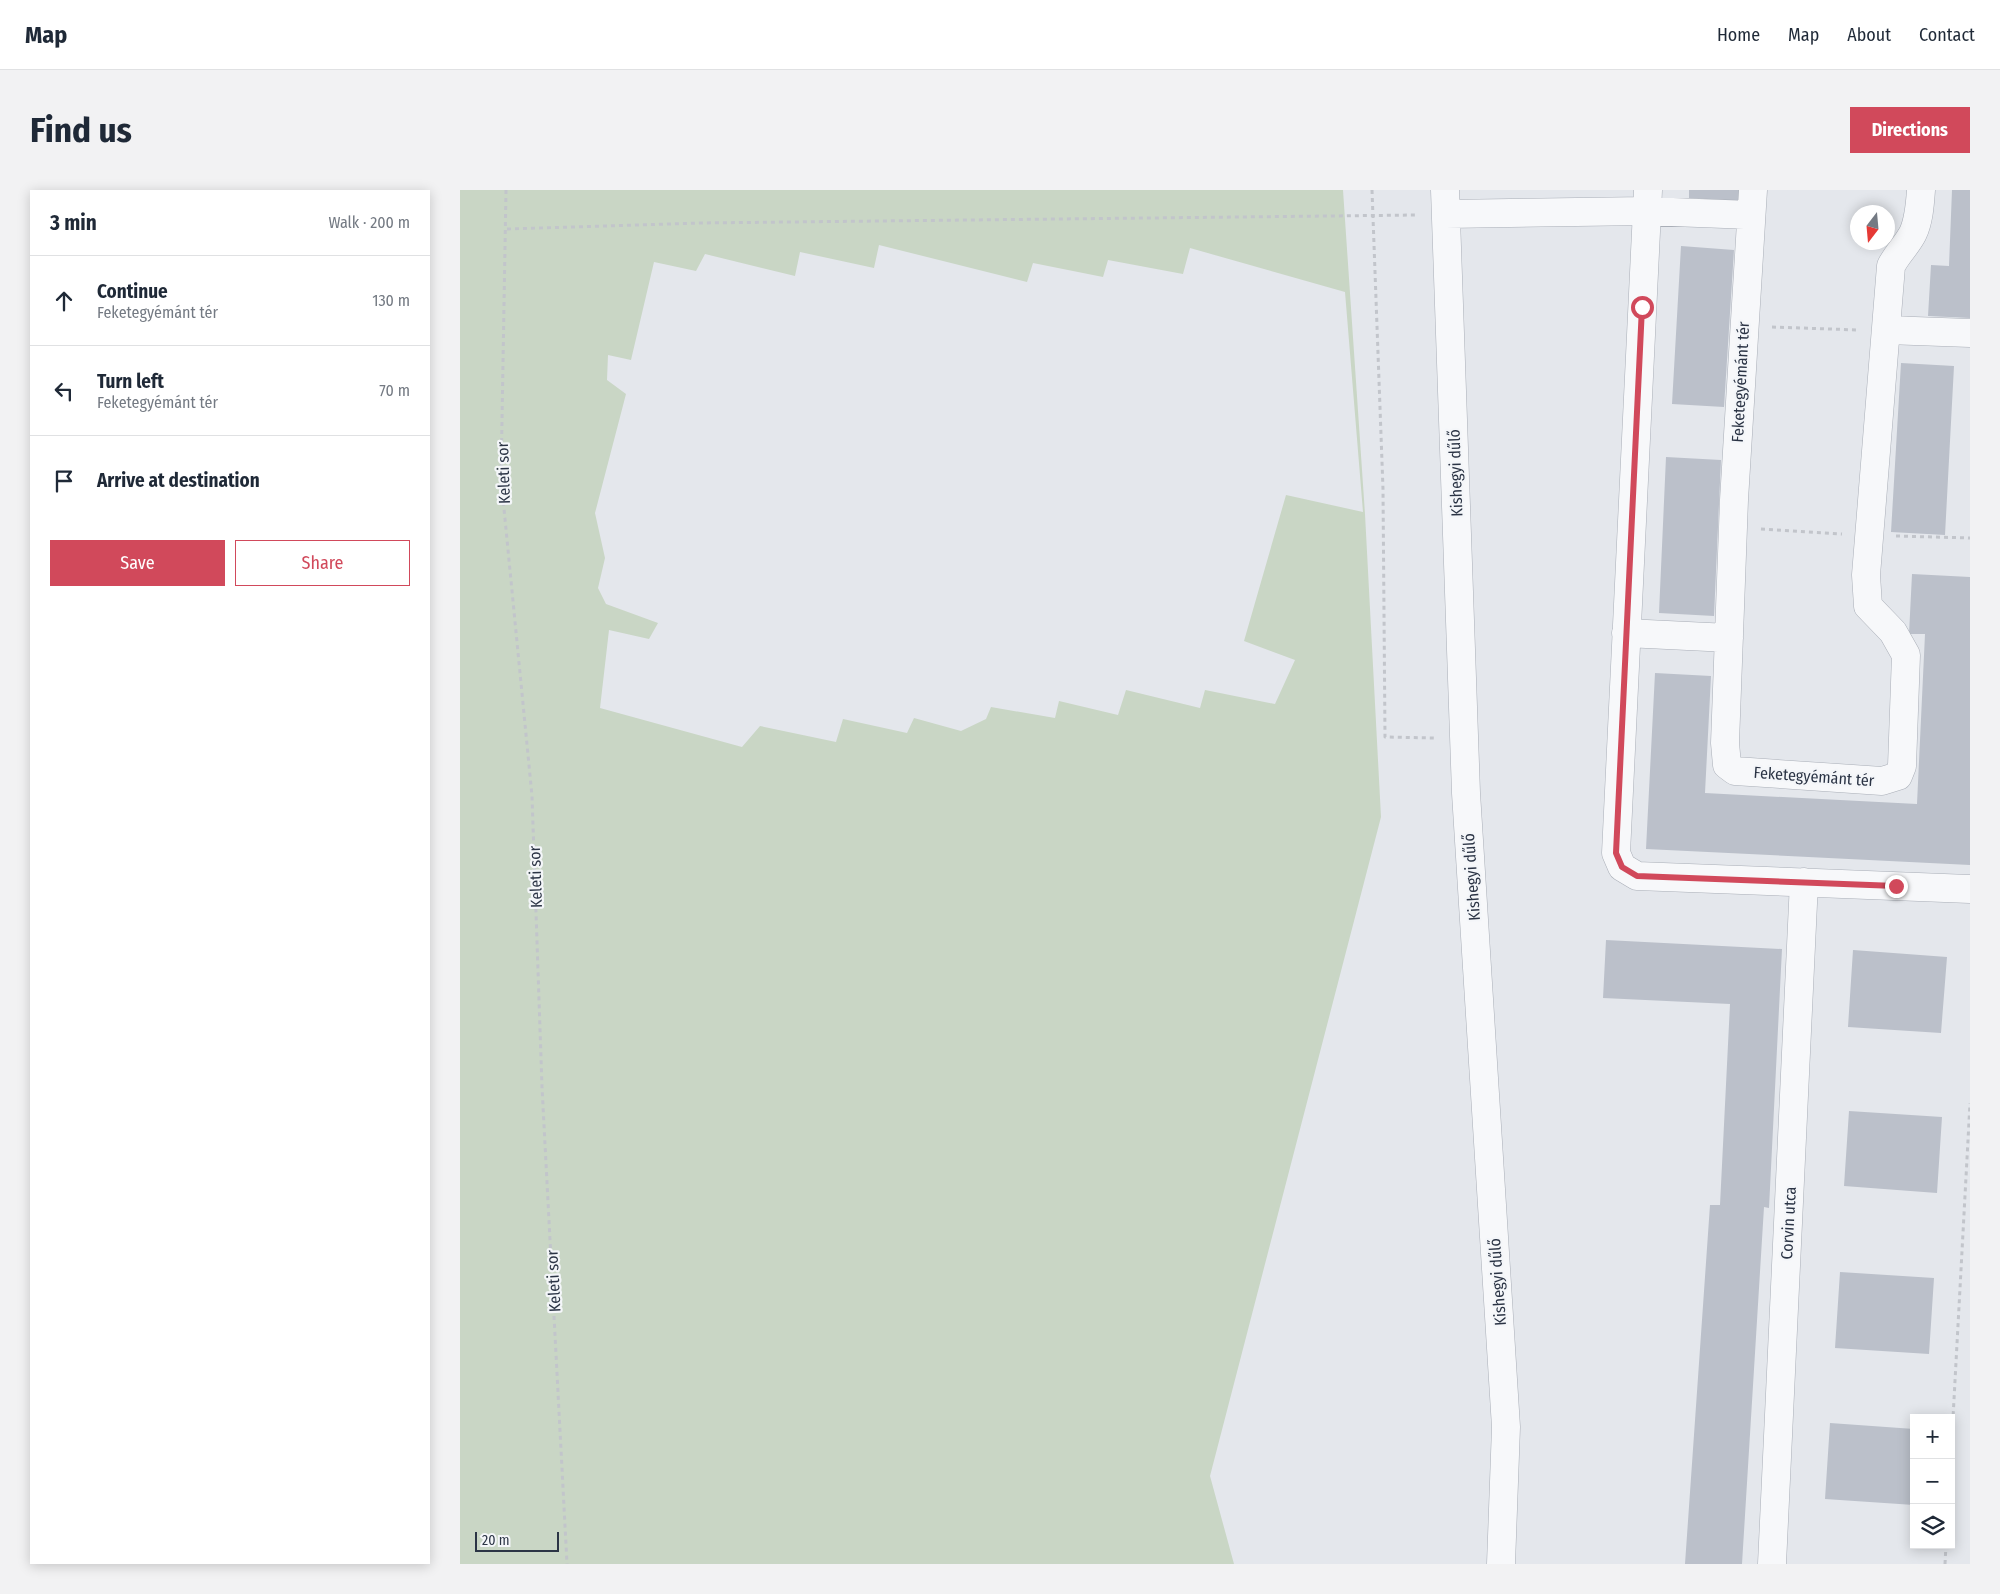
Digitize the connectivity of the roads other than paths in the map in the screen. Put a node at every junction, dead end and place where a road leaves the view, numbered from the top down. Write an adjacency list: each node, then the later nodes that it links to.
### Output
1 (1921, 190): 5 (street, Feketegyémánt tér)
2 (1647, 200): 3 (street, Feketegyémánt tér); 4 (street, Feketegyémánt tér); 7 (street)
3 (1446, 202): 11 (street, Kishegyi dűlő)
4 (1752, 202): 8 (street, Feketegyémánt tér)
5 (1887, 330): 6 (street); 8 (street, Feketegyémánt tér)
6 (1970, 333)
7 (1626, 632): 8 (street); 9 (street)
8 (1729, 638)
9 (1804, 882): 10 (street); 12 (street, Corvin utca)
10 (1970, 889)
11 (1501, 1564)
12 (1772, 1564)

